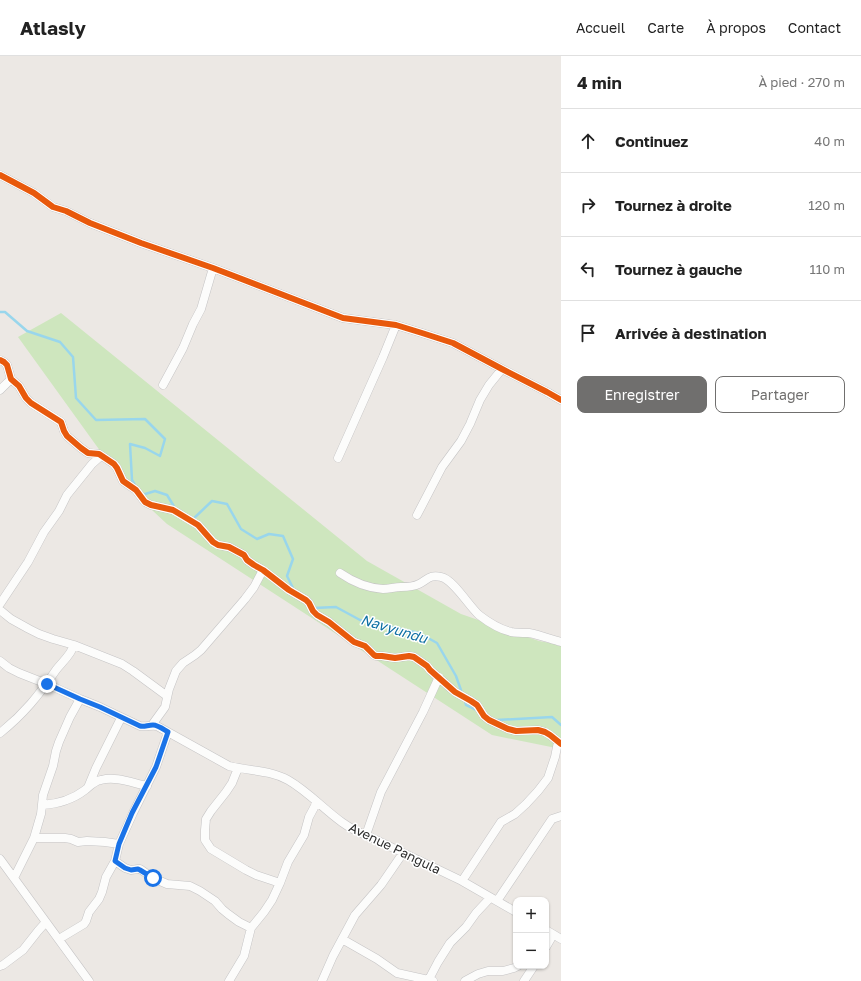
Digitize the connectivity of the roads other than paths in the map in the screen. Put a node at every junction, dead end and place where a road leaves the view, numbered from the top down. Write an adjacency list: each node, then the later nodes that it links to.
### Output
1 (0, 175): 2 (street)
2 (213, 268): 3 (street); 7 (street)
3 (396, 325): 5 (street); 11 (street)
4 (0, 360): 6 (street)
5 (502, 369): 9 (street); 12 (street)
6 (11, 378): 8 (street); 10 (street)
7 (163, 385)
8 (0, 390)
9 (561, 400)
10 (101, 456): 13 (street); 15 (street)
11 (338, 458)
12 (417, 515)
13 (263, 570): 20 (street); 22 (street)
14 (340, 573): 17 (street)
15 (0, 604)
16 (0, 610): 18 (street)
17 (561, 642)
18 (74, 645): 21 (street); 22 (street)
19 (0, 661): 21 (street)
20 (439, 677): 28 (street); 35 (street)
21 (47, 684): 23 (street); 27 (street)
22 (167, 696): 25 (street)
23 (80, 699): 24 (street); 33 (street)
24 (121, 718): 25 (street); 30 (street)
25 (152, 725): 26 (street)
26 (168, 732): 29 (street); 31 (street)
27 (0, 733)
28 (560, 743): 43 (street)
29 (238, 768): 32 (street, Avenue Pangula); 44 (street)
30 (90, 785): 31 (street); 33 (street)
31 (147, 786): 37 (street)
32 (317, 802): 35 (street, Avenue Pangula); 44 (street)
33 (42, 805): 36 (street)
34 (561, 816): 45 (street)
35 (366, 835): 38 (street, Avenue Pangula)
36 (34, 838): 37 (street); 42 (street)
37 (119, 844): 40 (street)
38 (403, 853): 43 (street, Avenue Pangula); 51 (street)
39 (0, 859): 41 (street)
40 (115, 861): 48 (street); 50 (street)
41 (3, 868): 42 (street)
42 (14, 878): 47 (street)
43 (462, 881): 45 (street, Avenue Pangula)
44 (280, 883): 48 (street)
45 (494, 900): 46 (street, Avenue Pangula); 59 (street)
46 (513, 910)
47 (46, 922): 50 (street); 53 (street)
48 (251, 928): 57 (street)
49 (557, 937): 52 (street)
50 (59, 939): 56 (street)
51 (342, 939): 58 (street); 59 (street)
52 (549, 944)
53 (0, 966)
54 (513, 968): 60 (street)
55 (532, 969): 61 (street)
56 (90, 981)
57 (229, 981)
58 (322, 981)
59 (430, 981)
60 (464, 981)
61 (524, 981)

